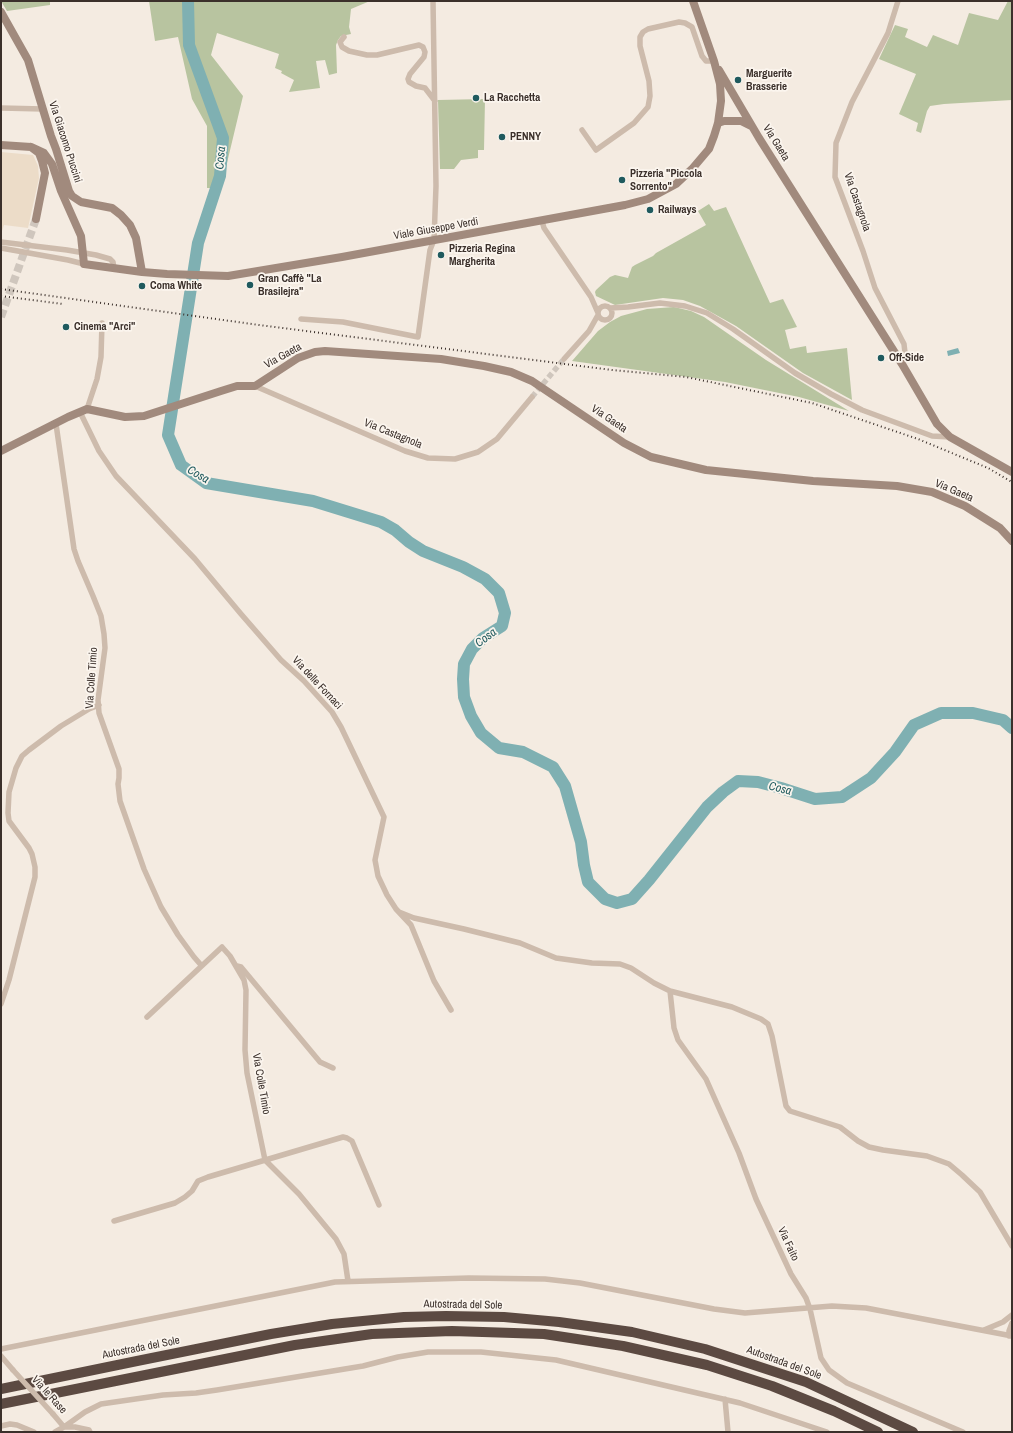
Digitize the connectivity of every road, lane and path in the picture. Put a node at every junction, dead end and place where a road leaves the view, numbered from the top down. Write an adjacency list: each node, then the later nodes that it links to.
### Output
1 (433, 1): 7 (street)
2 (693, 1): 6 (main road)
3 (898, 1): 39 (street, Via Castagnola)
4 (1, 12): 11 (main road, Via Giacomo Puccini)
5 (344, 37): 7 (street)
6 (714, 61): 8 (main road, Viale Giuseppe Verdi); 9 (main road, Via Gaeta); 14 (street)
7 (435, 101): 22 (street)
8 (721, 102): 9 (main road); 12 (main road, Viale Giuseppe Verdi)
9 (738, 102): 13 (main road, Via Gaeta)
10 (1, 108): 11 (street)
11 (43, 109): 15 (main road, Via Giacomo Puccini)
12 (718, 123): 13 (main road); 21 (main road, Viale Giuseppe Verdi)
13 (752, 126): 39 (main road, Via Gaeta)
14 (582, 130)
15 (50, 140): 17 (main road); 18 (main road); 28 (main road, Via Giacomo Puccini)
16 (1, 145): 17 (main road)
17 (32, 147): 18 (main road); 19 (main road)
18 (48, 158): 19 (main road); 25 (main road)
19 (45, 173): 20 (main road)
20 (36, 219)
21 (542, 221): 22 (main road, Viale Giuseppe Verdi); 29 (street)
22 (434, 240): 28 (main road, Viale Giuseppe Verdi); 34 (street)
23 (1, 242): 25 (street)
24 (1, 248): 26 (street)
25 (81, 252): 26 (main road); 27 (street)
26 (84, 264): 27 (main road, Viale Giuseppe Verdi)
27 (114, 268): 28 (main road, Viale Giuseppe Verdi)
28 (142, 272)
29 (591, 297): 30 (street); 32 (street)
30 (608, 307): 31 (street); 32 (street); 33 (street)
31 (628, 307): 33 (street); 44 (street)
32 (598, 314): 35 (street); 37 (street)
33 (611, 316): 35 (street)
34 (301, 319)
35 (605, 320): 37 (street)
36 (102, 323): 42 (street)
37 (589, 331): 38 (street)
38 (564, 359)
39 (902, 364): 44 (main road, Via Gaeta)
40 (255, 386): 41 (street, Via Castagnola); 42 (main road); 47 (main road, Via Gaeta)
41 (532, 397)
42 (83, 411): 43 (main road); 49 (street, Via delle Fornaci)
43 (56, 424): 45 (main road); 48 (street, Via Colle Timio)
44 (950, 437): 46 (main road, Via Gaeta)
45 (1, 451)
46 (1012, 472)
47 (1012, 541)
48 (99, 705): 50 (street, Via Colle Timio); 53 (street)
49 (399, 912): 52 (street); 54 (street, Via delle Fornaci)
50 (201, 965): 51 (street, Via Colle Timio); 55 (street, Via Colle Timio)
51 (235, 965): 56 (street, Via Colle Timio); 57 (street, Via Colle Timio)
52 (670, 991): 60 (street); 62 (street, Via Faito)
53 (1, 1004)
54 (450, 1010)
55 (147, 1017)
56 (333, 1068)
57 (265, 1160): 58 (street); 59 (street); 61 (street)
58 (379, 1205)
59 (114, 1221)
60 (1012, 1246)
61 (348, 1281): 62 (street); 67 (street)
62 (810, 1309): 65 (street); 81 (street, Via Faito)
63 (1012, 1315): 65 (street)
64 (1012, 1323): 66 (street)
65 (982, 1331): 66 (street)
66 (1011, 1335)
67 (1, 1349)
68 (1, 1356): 73 (street, Via le Rase, bridge)
69 (1, 1389): 80 (highway, Autostrada del Sole)
70 (725, 1399): 73 (street); 77 (street); 78 (street)
71 (1, 1404): 79 (highway)
72 (1, 1426): 74 (street)
73 (64, 1427): 75 (street); 76 (street, Via le Rase)
74 (34, 1432)
75 (55, 1432)
76 (90, 1432)
77 (728, 1432)
78 (826, 1432)
79 (878, 1432)
80 (913, 1432)
81 (963, 1432)

